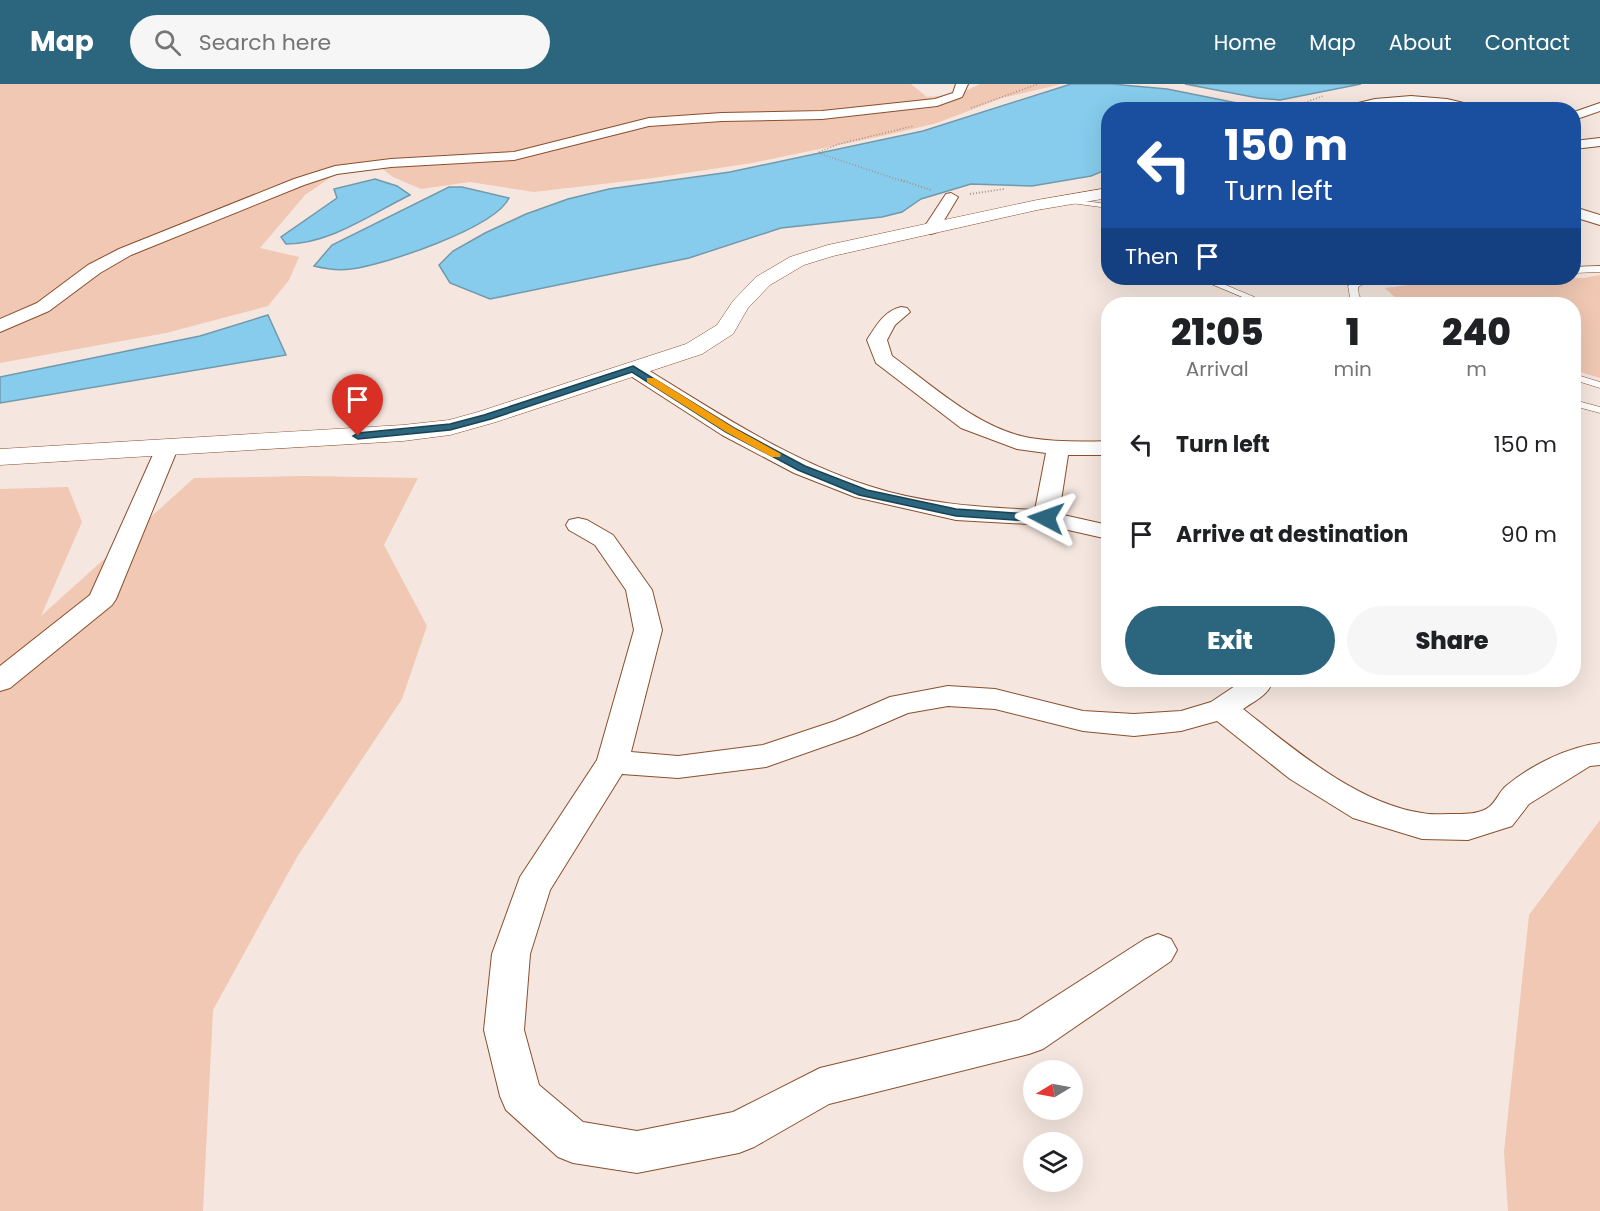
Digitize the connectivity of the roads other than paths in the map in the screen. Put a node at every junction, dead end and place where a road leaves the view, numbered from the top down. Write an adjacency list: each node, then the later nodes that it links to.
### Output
1 (962, 84): 20 (street)
2 (1376, 102): 3 (street)
3 (1449, 102)
4 (1600, 107): 5 (street)
5 (1581, 114)
6 (1600, 142): 7 (street)
7 (1581, 144)
8 (1101, 195): 10 (street)
9 (951, 197): 14 (street)
10 (1071, 201): 11 (lane); 14 (street)
11 (1101, 205)
12 (1581, 214): 13 (street)
13 (1600, 220)
14 (931, 229): 21 (street)
15 (1600, 269): 16 (lane)
16 (1581, 270)
17 (1219, 285): 18 (lane)
18 (1249, 297)
19 (901, 312): 26 (street)
20 (0, 326)
21 (633, 369): 27 (street); 30 (street)
22 (1581, 379): 23 (lane)
23 (1600, 385)
24 (1581, 405): 25 (lane)
25 (1600, 410)
26 (1058, 447): 28 (street); 30 (street)
27 (167, 448): 29 (street); 33 (street)
28 (1101, 448)
29 (0, 457)
30 (1046, 518): 32 (street)
31 (578, 525): 37 (street)
32 (1101, 530)
33 (0, 681)
34 (1254, 687): 35 (street)
35 (1222, 710): 36 (street); 37 (street)
36 (1600, 754)
37 (613, 762): 38 (street)
38 (1158, 950)

